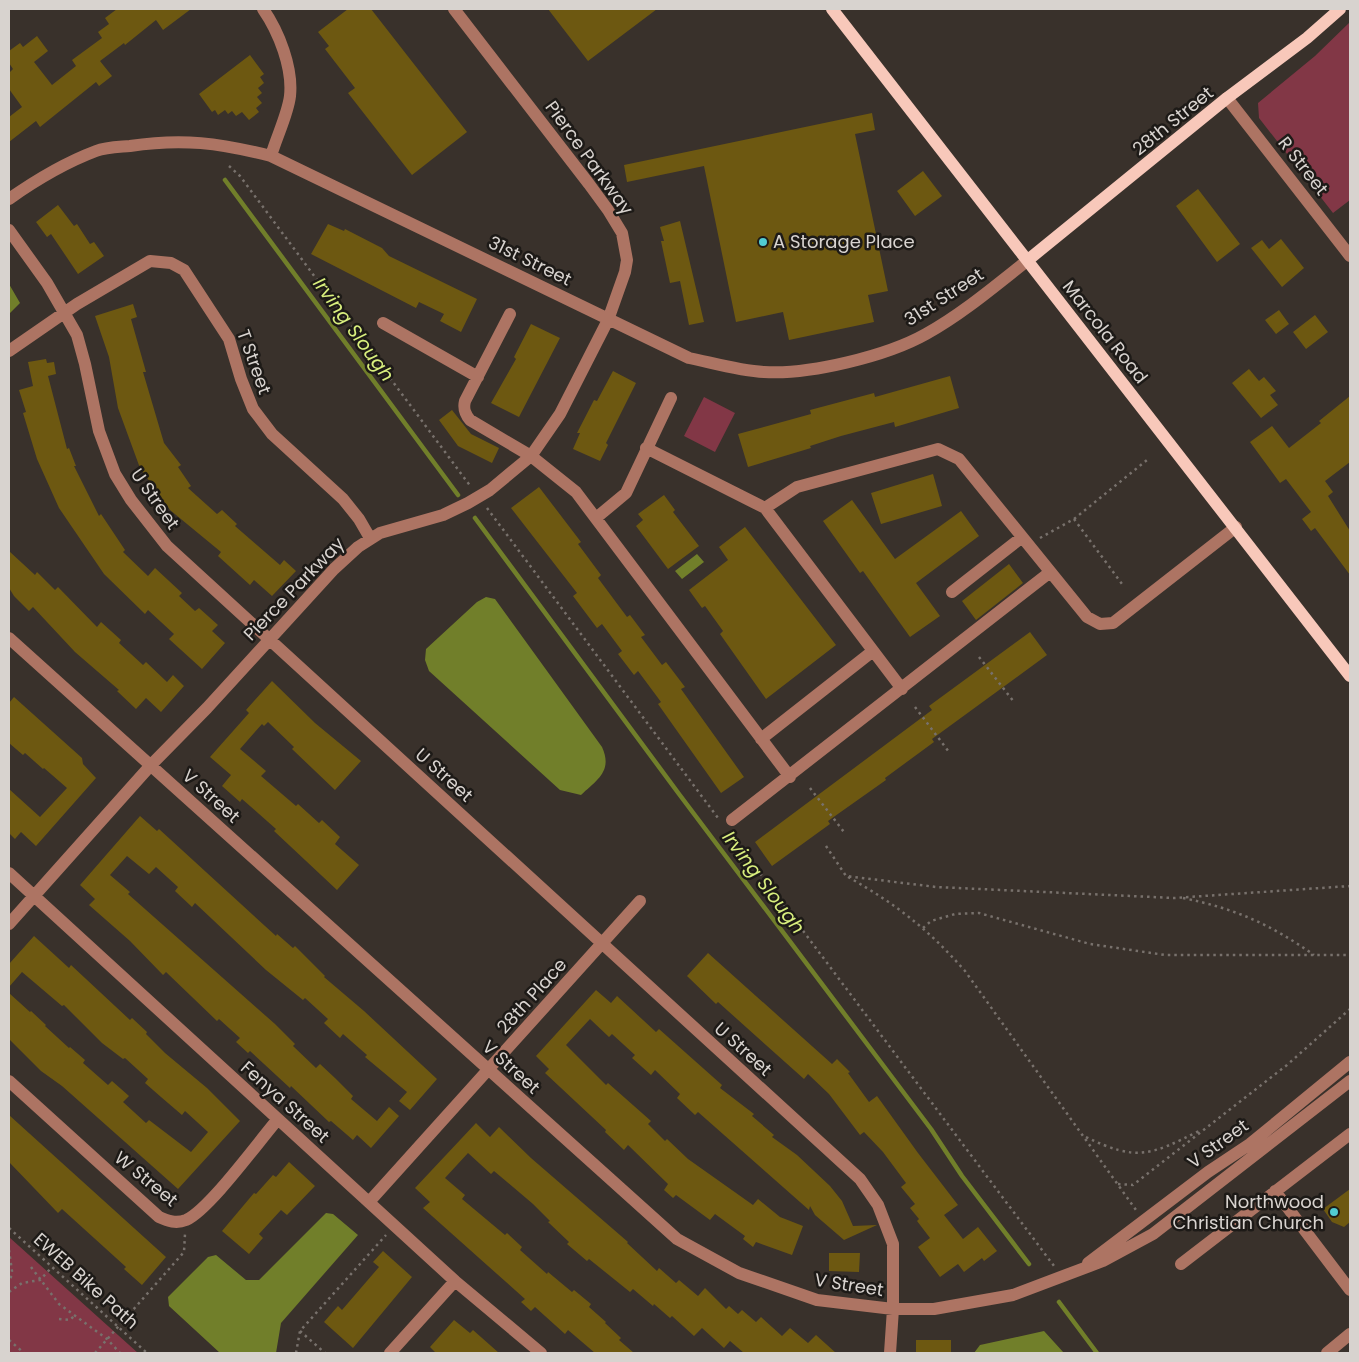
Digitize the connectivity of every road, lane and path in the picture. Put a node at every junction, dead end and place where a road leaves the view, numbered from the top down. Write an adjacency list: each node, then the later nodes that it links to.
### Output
1 (263, 9): 6 (street)
2 (454, 9): 14 (street, Pierce Parkway)
3 (832, 9): 11 (main road, Marcola Road)
4 (1340, 9): 5 (main road, 28th Street)
5 (1227, 98): 10 (street, R Street); 11 (main road, 28th Street)
6 (271, 156): 8 (street, 31st Street); 14 (street, 31st Street)
7 (229, 166): 22 (path)
8 (9, 199)
9 (9, 230): 12 (street, U Street)
10 (1350, 256)
11 (1028, 260): 14 (street, 31st Street); 26 (main road, Marcola Road)
12 (63, 313): 16 (street, T Street); 27 (street, T Street); 33 (street, U Street)
13 (510, 314): 17 (street)
14 (608, 320): 20 (street, Pierce Parkway)
15 (383, 323): 17 (street)
16 (9, 351)
17 (478, 377): 20 (street)
18 (671, 398): 19 (street)
19 (646, 448): 23 (street); 24 (street)
20 (530, 456): 22 (street, Pierce Parkway); 24 (street)
21 (1146, 460): 25 (path)
22 (479, 497): 27 (street, Pierce Parkway); 45 (path)
23 (765, 508): 28 (street); 34 (street)
24 (596, 518): 40 (street)
25 (1074, 519): 28 (path); 30 (path)
26 (1236, 527): 29 (street); 36 (main road, Marcola Road)
27 (370, 538): 33 (street, Pierce Parkway)
28 (1025, 542): 29 (street); 31 (street)
29 (1049, 572): 37 (street)
30 (1122, 584)
31 (952, 592)
32 (9, 638): 42 (street, V Street)
33 (268, 639): 42 (street, Pierce Parkway); 56 (street, U Street)
34 (873, 651): 37 (street); 40 (street)
35 (979, 658): 38 (path)
36 (1350, 676)
37 (902, 688): 43 (street)
38 (1014, 702)
39 (915, 707): 41 (path)
40 (761, 739): 43 (street)
41 (949, 752)
42 (152, 765): 51 (street, Pierce Parkway); 61 (street, V Street)
43 (790, 777): 45 (street)
44 (810, 788): 46 (path)
45 (726, 823): 79 (path)
46 (844, 832)
47 (826, 846): 49 (path)
48 (9, 873): 51 (street, Fenya Street)
49 (846, 876): 52 (path); 55 (path)
50 (1350, 886): 52 (path)
51 (34, 896): 54 (street, Pierce Parkway); 64 (street, Fenya Street)
52 (1179, 897): 58 (path)
53 (640, 901): 56 (street, 28th Place)
54 (9, 924)
55 (924, 928): 58 (path); 67 (path)
56 (602, 943): 61 (street, 28th Place); 86 (street, U Street)
57 (1350, 955): 58 (path)
58 (1316, 956)
59 (1350, 1009): 65 (path)
60 (1350, 1062): 72 (street, V Street)
61 (489, 1071): 70 (street, 28th Place); 86 (street, V Street)
62 (9, 1081): 71 (street, W Street)
63 (1350, 1081): 80 (street, V Street)
64 (278, 1119): 70 (street, Fenya Street); 71 (street, W Street)
65 (1207, 1127): 67 (path); 68 (path)
66 (1350, 1134): 69 (street)
67 (1084, 1136): 68 (path)
68 (1118, 1184): 72 (path)
69 (1275, 1191): 76 (street); 84 (street)
70 (369, 1202): 82 (street, Fenya Street)
71 (186, 1220): 89 (path)
72 (1144, 1221): 80 (street, V Street)
73 (9, 1228): 78 (path, EWEB Bike Path)
74 (388, 1234): 90 (path)
75 (9, 1250): 83 (path)
76 (1181, 1264)
77 (31, 1267): 81 (path)
78 (52, 1267): 81 (path); 89 (path, EWEB Bike Path)
79 (1055, 1267)
80 (1081, 1270): 86 (street, V Street)
81 (40, 1280): 85 (path); 87 (path)
82 (455, 1281): 100 (street); 101 (street, Fenya Street)
83 (10, 1282)
84 (1350, 1290)
85 (9, 1292)
86 (893, 1309): 102 (street, U Street)
87 (75, 1316): 88 (path); 92 (path)
88 (59, 1319)
89 (118, 1327): 92 (path); 97 (path, EWEB Bike Path)
90 (300, 1331): 98 (path); 99 (path)
91 (1350, 1334): 103 (street)
92 (107, 1339): 95 (path); 96 (path)
93 (9, 1340): 94 (path)
94 (24, 1353)
95 (95, 1353)
96 (120, 1353)
97 (147, 1353)
98 (296, 1353)
99 (325, 1353)
100 (390, 1353)
101 (541, 1353)
102 (890, 1353)
103 (1327, 1353)

